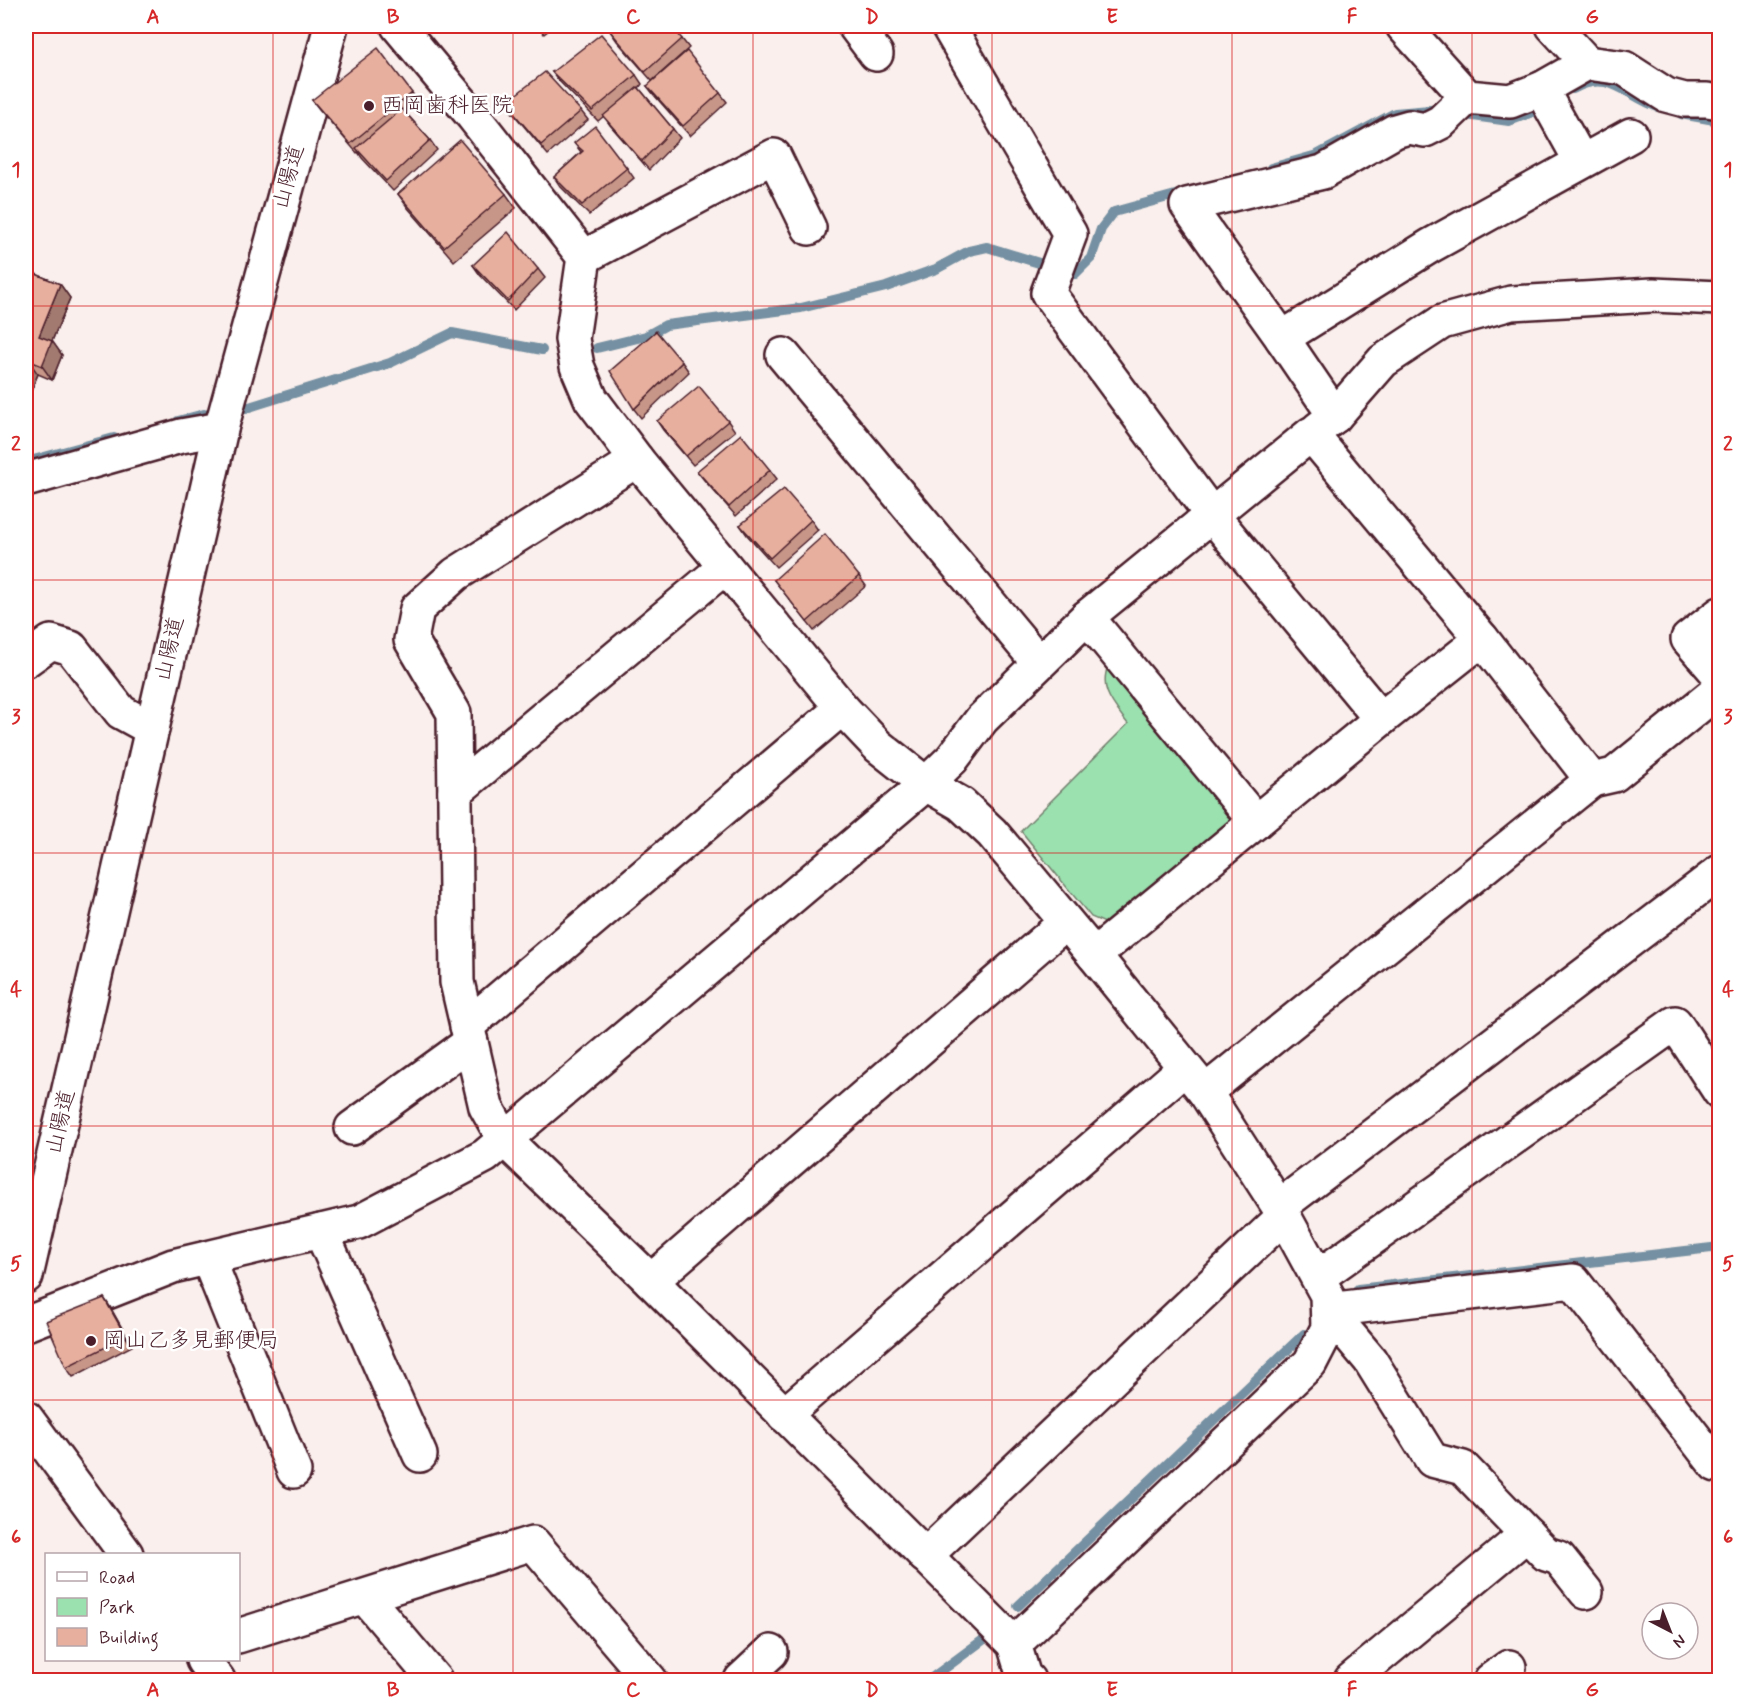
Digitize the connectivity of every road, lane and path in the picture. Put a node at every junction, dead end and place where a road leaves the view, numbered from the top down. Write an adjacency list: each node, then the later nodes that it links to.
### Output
1 (331, 26): 20 (street, 山陽道)
2 (398, 26): 15 (street)
3 (855, 26): 7 (street)
4 (948, 26): 23 (street)
5 (1403, 26): 11 (street)
6 (1552, 26): 8 (street)
7 (876, 54)
8 (1587, 63): 9 (street); 10 (street)
9 (1715, 96)
10 (1546, 98): 11 (street); 13 (street)
11 (1455, 109): 17 (street)
12 (1631, 135): 13 (street)
13 (1581, 161): 17 (street)
14 (809, 228): 15 (street)
15 (584, 257): 21 (street)
16 (1719, 298): 19 (street)
17 (1282, 338): 19 (street)
18 (783, 355): 29 (street)
19 (1323, 425): 23 (street); 27 (street)
20 (221, 429): 22 (street); 34 (street, 山陽道)
21 (637, 460): 24 (street); 37 (street)
22 (26, 480)
23 (1211, 514): 26 (street); 33 (street)
24 (725, 567): 32 (street); 37 (street)
25 (1719, 614): 30 (street)
26 (1087, 617): 29 (street); 38 (street)
27 (1482, 639): 33 (street); 35 (street)
28 (26, 660): 34 (street)
29 (1039, 663): 36 (street)
30 (1719, 676)
31 (1719, 688): 35 (street)
32 (842, 708): 36 (street); 42 (street)
33 (1381, 719): 38 (street)
34 (152, 729): 50 (street, 山陽道)
35 (1592, 780): 43 (street)
36 (926, 784): 40 (street); 46 (street)
37 (455, 792): 42 (street)
38 (1256, 822): 41 (street)
39 (1719, 872): 47 (street)
40 (1066, 922): 41 (street); 52 (street)
41 (1095, 955): 43 (street)
42 (469, 1034): 45 (street); 46 (street)
43 (1195, 1080): 47 (street); 55 (street)
44 (1719, 1092): 51 (street)
45 (352, 1128)
46 (504, 1139): 48 (street); 52 (street)
47 (1282, 1212): 51 (street); 62 (street)
48 (321, 1231): 49 (street); 57 (street)
49 (208, 1258): 54 (street); 59 (street)
50 (26, 1276)
51 (1318, 1277): 53 (street)
52 (651, 1281): 55 (street)
53 (1328, 1310): 58 (street); 60 (street); 66 (street)
54 (26, 1324)
55 (784, 1415): 62 (street)
56 (26, 1418): 61 (street)
57 (420, 1455)
58 (1716, 1465)
59 (294, 1471)
60 (1527, 1534): 63 (street); 74 (street)
61 (125, 1553)
62 (925, 1556): 66 (street)
63 (1586, 1592)
64 (365, 1597): 65 (street); 70 (street); 71 (street)
65 (240, 1635)
66 (1014, 1644): 73 (street)
67 (771, 1652): 72 (street)
68 (204, 1661): 69 (street)
69 (218, 1680)
70 (435, 1680)
71 (650, 1680)
72 (741, 1680)
73 (1028, 1680)
74 (1351, 1680)

